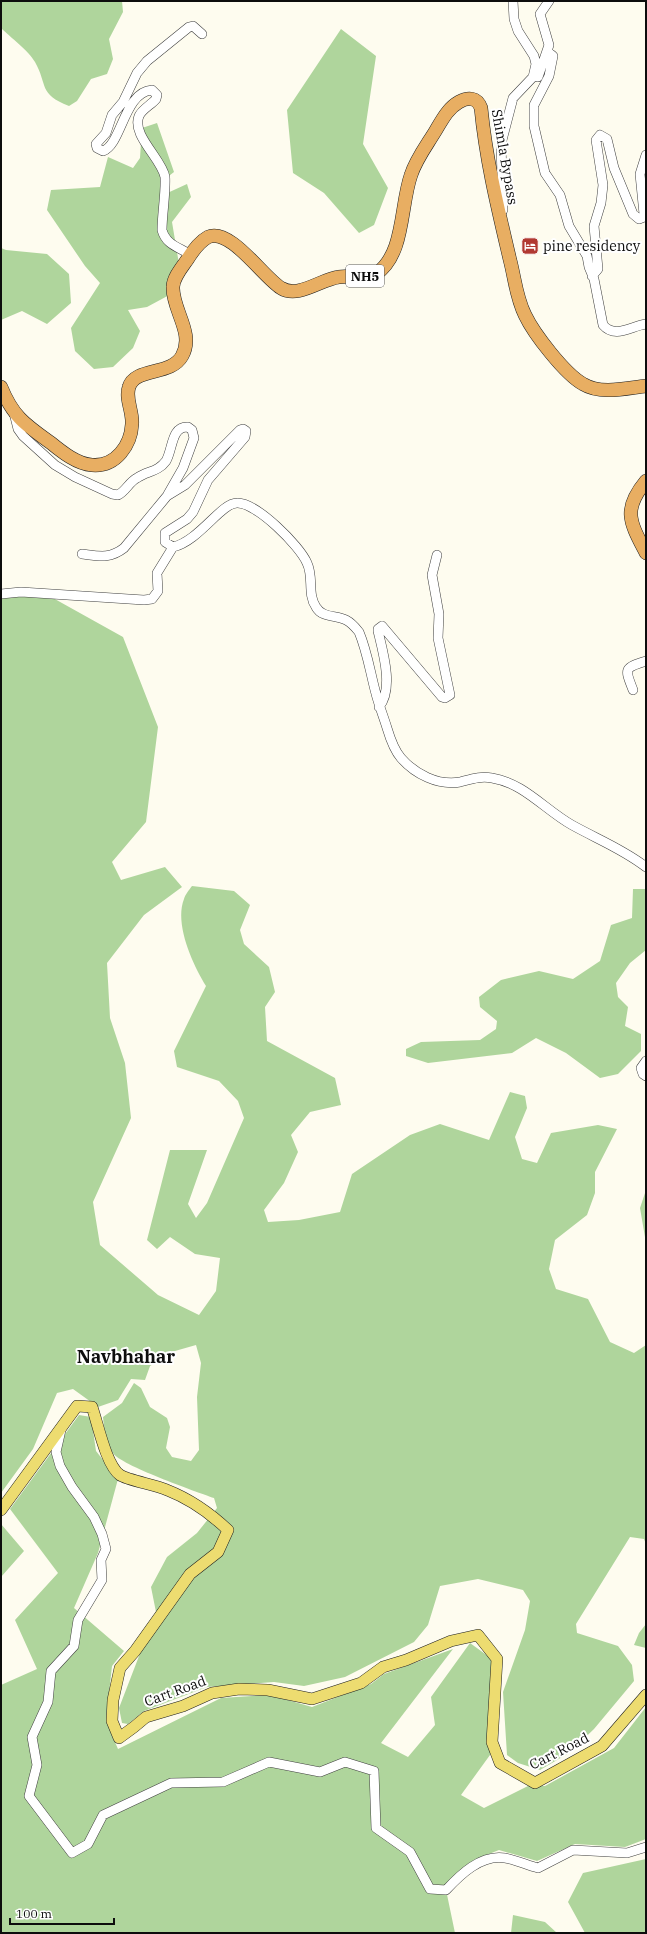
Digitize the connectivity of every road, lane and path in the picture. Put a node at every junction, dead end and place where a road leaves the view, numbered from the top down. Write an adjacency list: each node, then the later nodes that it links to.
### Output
1 (513, 1): 5 (street)
2 (549, 1): 4 (street)
3 (202, 34): 8 (street)
4 (548, 52): 5 (street); 9 (street)
5 (530, 82): 7 (street)
6 (646, 155): 9 (street)
7 (502, 226): 8 (highway, Shimla Bypass / NH5); 11 (highway, Shimla Bypass / NH5)
8 (191, 255): 13 (highway, Shimla Bypass / NH5)
9 (592, 276): 10 (street)
10 (646, 324)
11 (646, 386)
12 (1, 387): 13 (highway, Shimla Bypass / NH5)
13 (14, 413): 15 (street)
14 (646, 481): 17 (highway)
15 (167, 496): 16 (street); 18 (street)
16 (173, 547): 20 (street); 23 (street)
17 (646, 553)
18 (82, 554)
19 (437, 554): 23 (street)
20 (1, 594)
21 (646, 661): 22 (street)
22 (633, 690)
23 (379, 706): 24 (street)
24 (646, 867)
25 (646, 1061): 26 (street)
26 (646, 1076)
27 (61, 1430): 28 (main road, Cart Road); 29 (main road, Cart Road); 30 (street)
28 (1, 1510)
29 (646, 1695)
30 (646, 1847)

